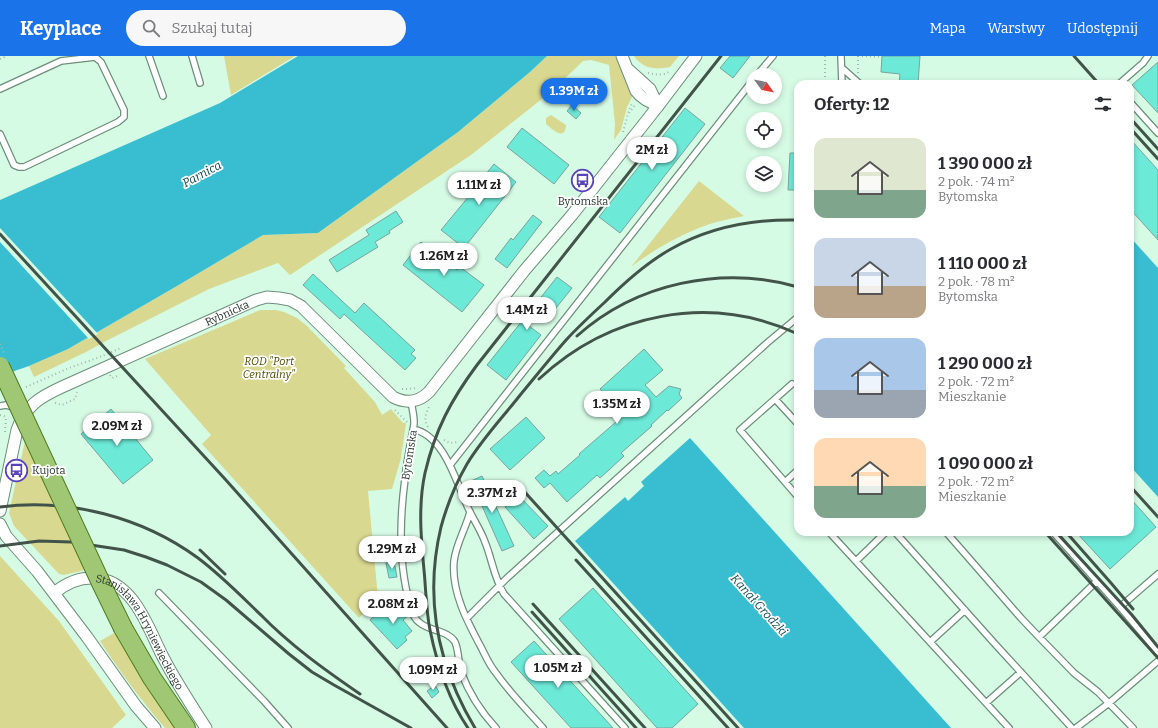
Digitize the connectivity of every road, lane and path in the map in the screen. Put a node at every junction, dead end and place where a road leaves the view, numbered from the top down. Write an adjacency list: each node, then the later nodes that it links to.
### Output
1 (7, 56): 12 (path)
2 (149, 56): 26 (lane)
3 (192, 56): 23 (lane)
4 (622, 56): 29 (street)
5 (696, 56): 29 (street)
6 (773, 56): 14 (lane)
7 (825, 56): 18 (path)
8 (841, 56): 15 (lane)
9 (858, 56): 11 (path); 21 (path)
10 (1148, 56): 22 (lane)
11 (882, 57)
12 (0, 59)
13 (60, 59): 24 (lane); 33 (lane)
14 (763, 68)
15 (842, 68): 19 (lane); 20 (lane)
16 (672, 69): 17 (path)
17 (657, 80)
18 (825, 80)
19 (842, 80)
20 (856, 80)
21 (859, 80)
22 (1124, 80)
23 (200, 83)
24 (0, 89)
25 (746, 89): 55 (lane)
26 (163, 96)
27 (635, 99): 31 (path)
28 (636, 104): 31 (path)
29 (658, 106): 43 (street)
30 (1134, 106): 32 (lane)
31 (628, 114): 34 (path)
32 (1158, 133)
33 (0, 134)
34 (621, 135)
35 (794, 320): 70 (lane)
36 (127, 346): 40 (path)
37 (0, 366): 84 (main road, bridge)
38 (792, 384): 42 (lane)
39 (420, 386): 41 (path)
40 (26, 387)
41 (400, 388)
42 (775, 399): 49 (lane); 57 (lane)
43 (411, 401): 47 (street, Rybnicka); 51 (lane, Bytomska)
44 (431, 402): 50 (path)
45 (0, 406): 47 (lane)
46 (393, 408): 51 (path)
47 (24, 413): 59 (street)
48 (0, 415): 52 (path)
49 (794, 420)
50 (430, 428)
51 (413, 429): 55 (lane); 87 (lane, Bytomska)
52 (5, 432)
53 (440, 437): 54 (path)
54 (462, 439)
55 (450, 465): 60 (lane)
56 (794, 474): 57 (lane)
57 (785, 482): 58 (lane)
58 (794, 492)
59 (0, 511)
60 (470, 512): 70 (lane); 75 (lane)
61 (0, 525): 71 (street)
62 (834, 536): 67 (lane)
63 (882, 536): 67 (lane)
64 (899, 536): 74 (lane)
65 (949, 536): 76 (lane)
66 (1057, 536): 69 (lane)
67 (856, 561): 77 (lane)
68 (1158, 574): 73 (lane)
69 (1097, 581): 73 (lane); 76 (lane)
70 (499, 586): 75 (lane); 89 (lane)
71 (54, 593): 83 (street); 85 (street, Stanisława Hryniewieckiego)
72 (159, 593): 86 (lane)
73 (1120, 607): 78 (lane)
74 (965, 610): 77 (lane); 80 (lane)
75 (467, 618): 88 (lane)
76 (1039, 637): 82 (lane)
77 (930, 642): 81 (lane)
78 (1158, 652)
79 (1158, 661): 82 (lane)
80 (1021, 672): 81 (lane); 91 (lane)
81 (986, 703): 90 (lane)
82 (1109, 703): 92 (lane); 93 (lane)
83 (155, 728)
84 (186, 728)
85 (206, 728)
86 (288, 728)
87 (496, 728)
88 (543, 728)
89 (625, 728)
90 (1009, 728)
91 (1072, 728)
92 (1076, 728)
93 (1133, 728)

